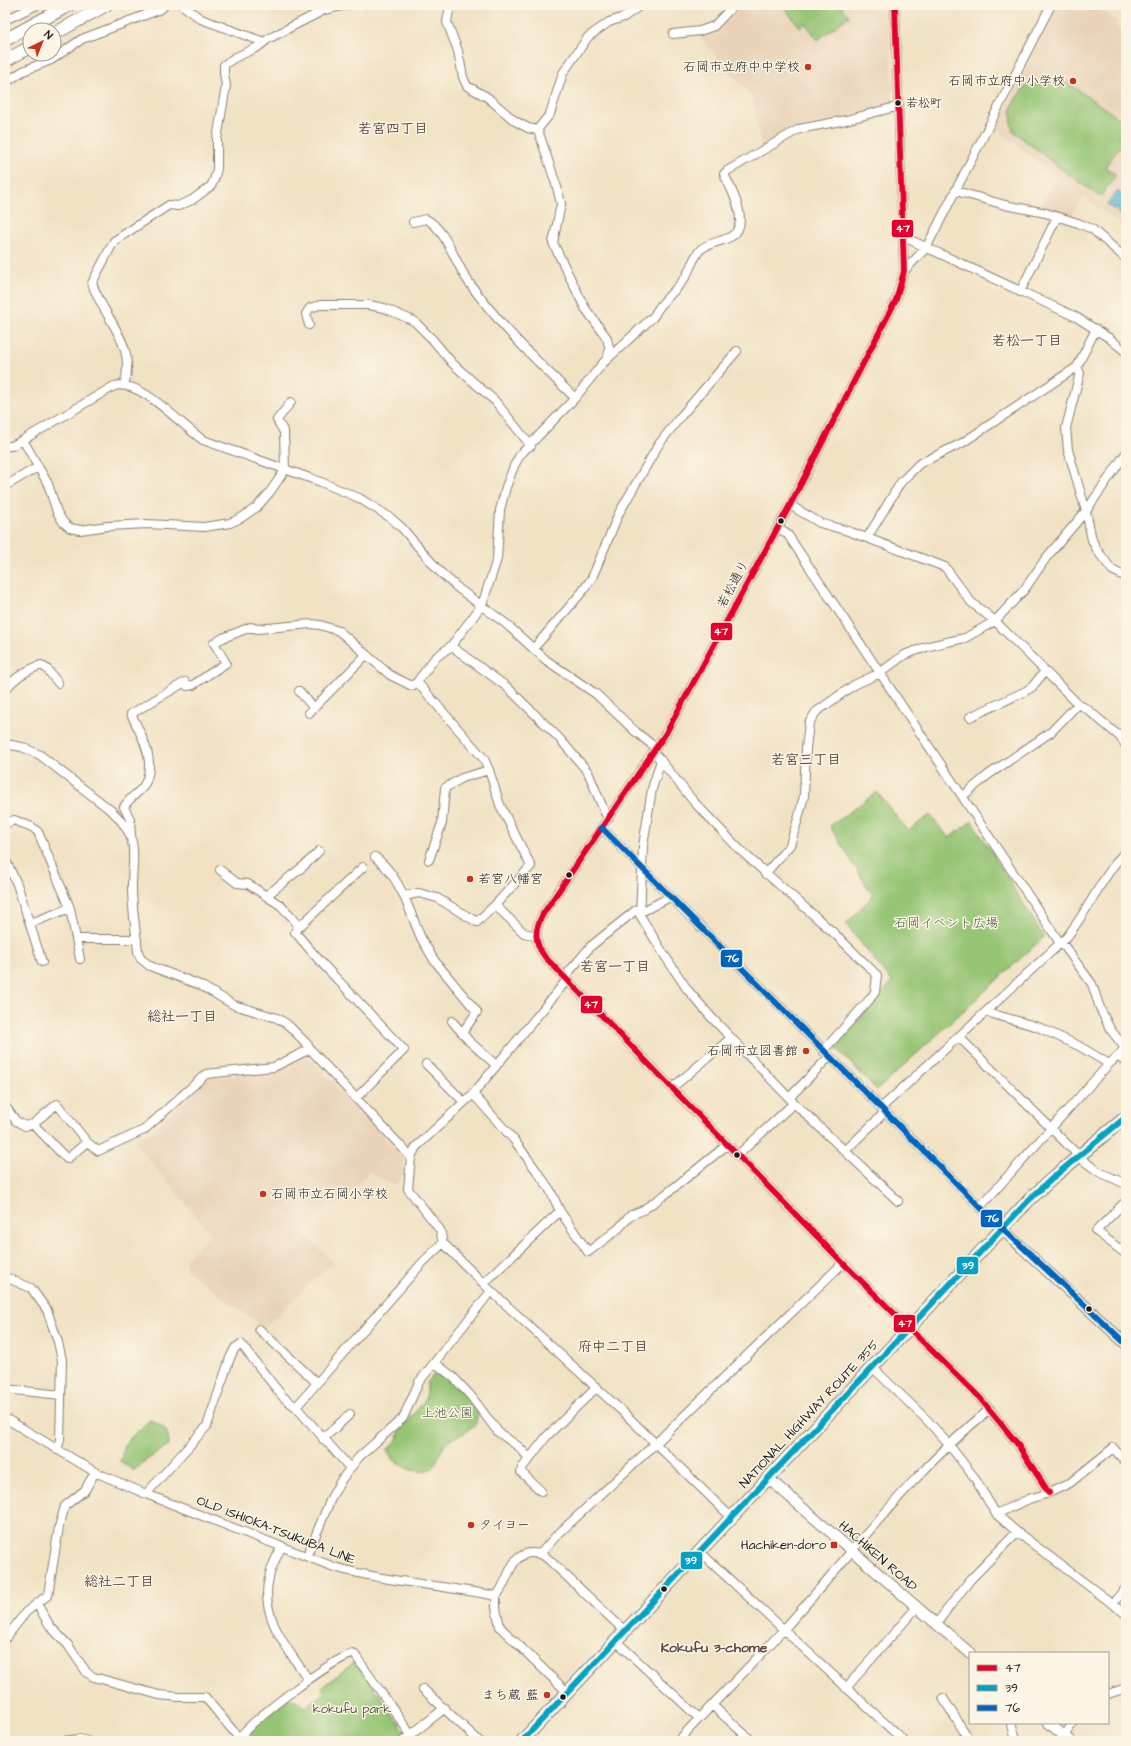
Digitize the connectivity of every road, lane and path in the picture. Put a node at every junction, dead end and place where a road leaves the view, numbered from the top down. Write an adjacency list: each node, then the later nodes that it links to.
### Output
1 (36, 5): 12 (street)
2 (69, 5): 15 (highway)
3 (106, 5): 13 (highway)
4 (166, 5): 19 (street)
5 (182, 5): 16 (street)
6 (346, 5): 16 (street)
7 (450, 5): 21 (street)
8 (640, 5): 21 (street)
9 (734, 5): 14 (street)
10 (895, 5): 20 (street, 若松通り)
11 (1051, 5): 22 (street)
12 (5, 20)
13 (62, 30)
14 (672, 34)
15 (5, 40)
16 (264, 42): 36 (street)
17 (22, 51): 18 (highway)
18 (5, 61)
19 (5, 83)
20 (898, 106): 25 (street, 若松通り); 34 (street)
21 (536, 130): 34 (street)
22 (956, 191): 23 (street); 26 (street)
23 (1057, 217): 27 (street); 29 (street)
24 (413, 222): 37 (street)
25 (904, 237): 26 (street); 28 (street, 若松通り)
26 (926, 248): 28 (street); 29 (street)
27 (1126, 255)
28 (904, 271): 46 (street, 若松通り)
29 (1020, 292): 31 (street)
30 (309, 325): 41 (street)
31 (1096, 329): 32 (street); 35 (street)
32 (1125, 349)
33 (737, 351): 54 (street)
34 (608, 359): 37 (street)
35 (1077, 367): 47 (street); 49 (street)
36 (124, 385): 39 (street); 44 (street)
37 (575, 398): 41 (street)
38 (291, 402): 44 (street)
39 (23, 440): 40 (street); 43 (street)
40 (5, 446)
41 (531, 446): 51 (street)
42 (1126, 453): 47 (street)
43 (38, 467): 44 (street); 45 (street)
44 (285, 470): 51 (street)
45 (5, 486)
46 (790, 506): 48 (street, 若松通り); 49 (street)
47 (1086, 511): 50 (street); 52 (street)
48 (778, 527): 57 (street); 68 (street, 若松通り)
49 (867, 538): 52 (street)
50 (1126, 577)
51 (482, 605): 53 (street); 54 (street)
52 (995, 621): 56 (street); 57 (street)
53 (451, 646): 58 (street); 72 (street)
54 (534, 648): 68 (street)
55 (366, 655): 58 (street); 61 (street); 75 (street)
56 (1044, 671): 62 (street); 63 (street)
57 (880, 673): 71 (street); 84 (street)
58 (417, 682): 70 (street)
59 (58, 683): 60 (street)
60 (5, 690)
61 (299, 691)
62 (1078, 704): 65 (street); 71 (street)
63 (970, 717)
64 (1126, 729): 65 (street)
65 (1119, 736): 67 (street)
66 (5, 744): 75 (street)
67 (1126, 745)
68 (655, 750): 69 (street); 72 (street, 若松通り)
69 (660, 760): 82 (street); 84 (street)
70 (489, 770): 80 (street); 88 (street)
71 (963, 796): 96 (street)
72 (609, 818): 74 (street, 若松通り)
73 (5, 824): 89 (street)
74 (602, 828): 82 (street); 93 (street, 若松通り)
75 (132, 836): 95 (street)
76 (319, 851): 85 (street)
77 (1126, 851): 96 (street)
78 (375, 857): 86 (street)
79 (5, 859): 91 (street)
80 (429, 860)
81 (363, 867): 92 (street)
82 (642, 868): 87 (street); 90 (street)
83 (220, 870): 85 (street)
84 (765, 874): 106 (street)
85 (266, 896): 92 (street)
86 (404, 896): 88 (street); 102 (street)
87 (670, 897): 90 (street); 106 (street)
88 (495, 905): 93 (street)
89 (70, 908): 91 (street); 94 (street)
90 (640, 910): 99 (street); 104 (street)
91 (31, 923): 98 (street)
92 (298, 928): 114 (street)
93 (536, 936): 99 (street)
94 (76, 939): 95 (street); 97 (street)
95 (136, 939): 105 (street)
96 (1060, 943): 100 (street); 107 (street)
97 (80, 959)
98 (42, 962)
99 (567, 979): 111 (street); 112 (street)
100 (986, 1012): 103 (street); 110 (street)
101 (452, 1020): 102 (street)
102 (462, 1033): 111 (street)
103 (959, 1037): 118 (street); 121 (street)
104 (731, 1038): 112 (street); 115 (street)
105 (310, 1049): 114 (street); 122 (street)
106 (826, 1054): 115 (street); 118 (street)
107 (1118, 1056): 108 (street); 110 (street)
108 (1126, 1062)
109 (426, 1064): 116 (street)
110 (1109, 1064): 121 (street)
111 (496, 1065): 113 (street)
112 (672, 1088): 123 (street)
113 (472, 1094): 116 (street); 132 (street)
114 (356, 1098): 127 (street)
115 (792, 1101): 124 (street); 125 (street)
116 (464, 1102): 127 (street)
117 (5, 1106): 120 (street)
118 (883, 1110): 124 (street); 131 (street)
119 (1126, 1117): 126 (highway, NATIONAL HIGHWAY ROUTE 355)
120 (33, 1124): 122 (street); 122 (street)
121 (1052, 1128): 126 (street); 131 (street)
122 (87, 1142)
123 (727, 1145): 125 (street); 132 (street)
124 (845, 1151): 129 (street)
125 (738, 1156): 136 (street)
126 (1079, 1156): 128 (street); 133 (highway, NATIONAL HIGHWAY ROUTE 355)
127 (411, 1157): 134 (street)
128 (1126, 1184)
129 (898, 1201)
130 (1126, 1201): 135 (street)
131 (980, 1208): 133 (street)
132 (560, 1211): 138 (street)
133 (1002, 1229): 140 (highway, NATIONAL HIGHWAY ROUTE 355); 142 (main road)
134 (444, 1243): 138 (street); 145 (street)
135 (1126, 1254)
136 (843, 1263): 140 (street); 154 (street)
137 (5, 1277): 148 (street)
138 (484, 1283): 139 (street)
139 (491, 1291): 143 (street); 146 (street)
140 (909, 1328): 144 (highway, NATIONAL HIGHWAY ROUTE 355); 150 (street)
141 (259, 1329): 145 (street)
142 (1126, 1344)
143 (435, 1363): 157 (street); 159 (street)
144 (872, 1367): 155 (street); 161 (highway, NATIONAL HIGHWAY ROUTE 355)
145 (317, 1383): 149 (street)
146 (597, 1387): 154 (street); 157 (street)
147 (5, 1389): 148 (street)
148 (61, 1395): 156 (street)
149 (296, 1408): 153 (street); 164 (street)
150 (990, 1409): 155 (street); 163 (street)
151 (350, 1414): 153 (street)
152 (5, 1418): 156 (street, OLD ISHIOKA-TSUKUBA LINE)
153 (323, 1439): 159 (street)
154 (655, 1444): 166 (street); 171 (street)
155 (949, 1445): 165 (street); 169 (street)
156 (57, 1450): 160 (street, OLD ISHIOKA-TSUKUBA LINE)
157 (530, 1459): 162 (street)
158 (1126, 1462): 163 (street)
159 (350, 1468): 172 (street)
160 (95, 1472): 164 (street, OLD ISHIOKA-TSUKUBA LINE); 175 (street)
161 (768, 1478): 166 (highway, NATIONAL HIGHWAY ROUTE 355); 169 (main road, HACHIKEN ROAD)
162 (541, 1491)
163 (1049, 1493): 165 (street)
164 (146, 1494): 168 (street, OLD ISHIOKA-TSUKUBA LINE)
165 (996, 1514): 167 (street)
166 (732, 1518): 170 (highway, NATIONAL HIGHWAY ROUTE 355)
167 (1017, 1532): 176 (street); 179 (street)
168 (282, 1546): 172 (street, OLD ISHIOKA-TSUKUBA LINE); 185 (street)
169 (852, 1551): 177 (main road, HACHIKEN ROAD); 180 (street)
170 (700, 1552): 180 (street); 181 (highway, NATIONAL HIGHWAY ROUTE 355)
171 (540, 1554): 174 (street); 181 (street)
172 (306, 1556): 174 (street, OLD ISHIOKA-TSUKUBA LINE)
173 (1126, 1588): 176 (street)
174 (496, 1596): 189 (street)
175 (37, 1604): 182 (street); 200 (street)
176 (1112, 1604): 178 (street)
177 (917, 1607): 179 (main road, HACHIKEN ROAD); 186 (street)
178 (1124, 1610)
179 (936, 1624): 184 (main road, HACHIKEN ROAD)
180 (785, 1629): 186 (street); 192 (street)
181 (626, 1631): 183 (highway, NATIONAL HIGHWAY ROUTE 355)
182 (5, 1639)
183 (616, 1641): 189 (highway, NATIONAL HIGHWAY ROUTE 355); 194 (street)
184 (969, 1652)
185 (308, 1679): 198 (street); 200 (street)
186 (846, 1688): 201 (street)
187 (1126, 1688): 190 (street)
188 (423, 1689): 193 (street)
189 (568, 1693): 206 (highway, NATIONAL HIGHWAY ROUTE 355)
190 (1109, 1694)
191 (943, 1698): 209 (street)
192 (712, 1705): 194 (street); 208 (street)
193 (445, 1708): 198 (street); 205 (street)
194 (699, 1718): 207 (street)
195 (1011, 1724): 210 (street)
196 (1050, 1724): 199 (main road)
197 (1072, 1724): 199 (street)
198 (411, 1735): 204 (street)
199 (1064, 1739)
200 (238, 1740)
201 (900, 1740)
202 (64, 1741): 203 (street)
203 (87, 1741)
204 (403, 1741)
205 (479, 1741)
206 (522, 1741)
207 (678, 1741)
208 (752, 1741)
209 (970, 1741)
210 (1017, 1741)

